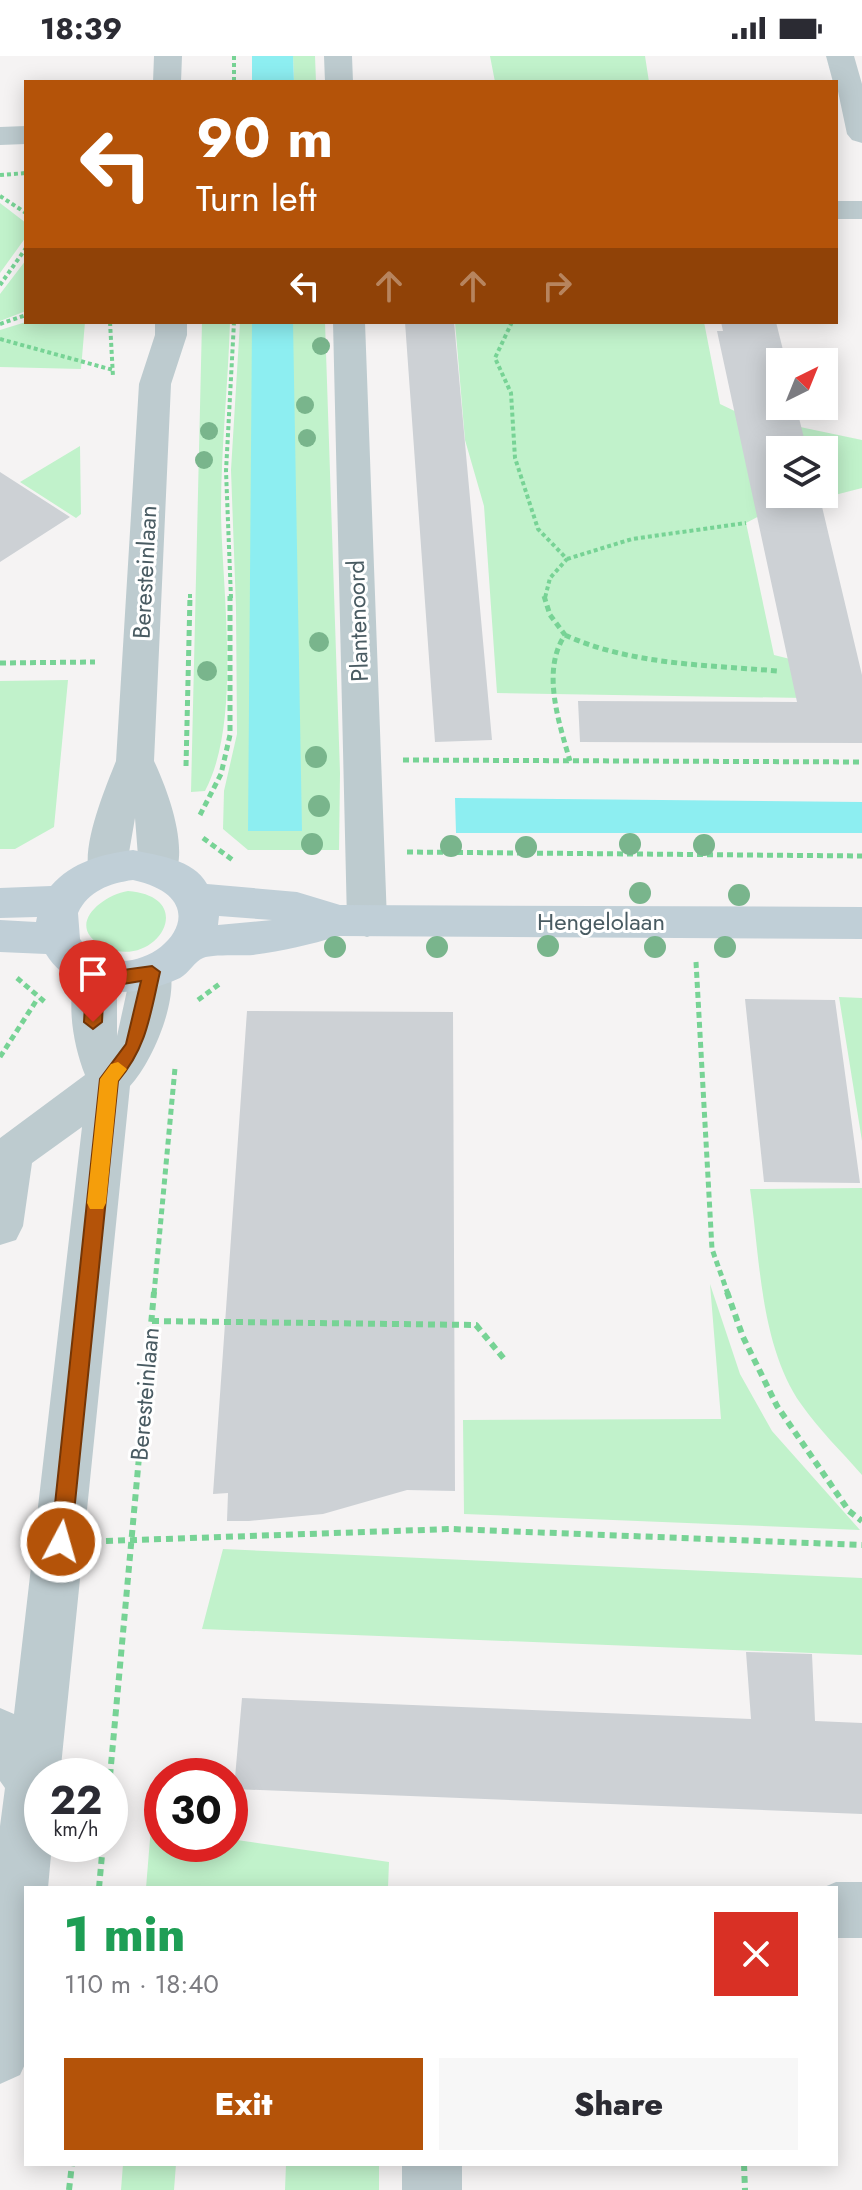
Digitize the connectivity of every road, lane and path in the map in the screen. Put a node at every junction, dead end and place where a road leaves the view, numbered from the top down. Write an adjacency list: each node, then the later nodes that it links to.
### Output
1 (168, 56): 5 (street)
2 (234, 56): 6 (path)
3 (338, 56): 7 (street)
4 (840, 56): 8 (street)
5 (167, 80)
6 (234, 80)
7 (339, 80)
8 (862, 134)
9 (24, 135): 10 (street)
10 (0, 136)
11 (24, 173): 12 (path)
12 (0, 175)
13 (0, 196): 16 (path)
14 (838, 210): 15 (street)
15 (862, 210)
16 (24, 212)
17 (24, 251): 18 (path)
18 (0, 285)
19 (24, 316): 20 (path)
20 (0, 324)
21 (142, 324): 28 (street, Beresteinlaan)
22 (171, 324): 28 (street, Beresteinlaan)
23 (234, 324): 39 (path)
24 (349, 324): 35 (street, Plantenoord)
25 (511, 324): 30 (path)
26 (0, 339): 27 (path)
27 (113, 370)
28 (155, 384): 36 (street, Beresteinlaan)
29 (746, 523): 30 (path)
30 (567, 559): 31 (path)
31 (565, 635): 34 (path); 37 (path)
32 (95, 662): 33 (path)
33 (0, 663)
34 (778, 671)
35 (362, 760): 37 (path); 40 (street, Plantenoord)
36 (135, 761): 39 (street, Beresteinlaan); 43 (street, Beresteinlaan)
37 (570, 761): 38 (path)
38 (862, 762)
39 (175, 827): 42 (street, Beresteinlaan); 48 (path)
40 (366, 852): 41 (path); 47 (street, Plantenoord)
41 (862, 856)
42 (159, 869): 43 (street); 44 (street)
43 (106, 870): 46 (street)
44 (198, 899): 48 (street, Hengelolaan); 50 (street)
45 (0, 903): 46 (street)
46 (60, 920): 51 (street); 54 (street)
47 (353, 921): 48 (street, Hengelolaan); 49 (street, Hengelolaan)
48 (259, 922): 50 (street, Hengelolaan); 57 (path)
49 (862, 923)
50 (194, 942): 53 (street)
51 (6, 954): 55 (path)
52 (696, 962): 64 (path)
53 (152, 972): 54 (street); 57 (street)
54 (96, 973): 56 (street)
55 (38, 998): 56 (path); 59 (path)
56 (93, 1022): 60 (street)
57 (141, 1022): 60 (street)
58 (176, 1052): 62 (path, Beresteinlaan)
59 (0, 1057)
60 (109, 1079): 61 (street); 66 (street)
61 (0, 1226)
62 (152, 1321): 63 (path); 65 (path, Beresteinlaan)
63 (505, 1360)
64 (862, 1521)
65 (133, 1541): 66 (path); 67 (path); 70 (path, Beresteinlaan)
66 (61, 1542): 69 (street)
67 (862, 1545)
68 (0, 1734): 71 (street)
69 (35, 1758)
70 (112, 1758)
71 (24, 1769)
72 (24, 1850): 77 (street)
73 (101, 1862): 74 (path)
74 (99, 1886)
75 (838, 1910): 76 (street)
76 (862, 1910)
77 (0, 2055)
78 (72, 2166): 81 (path)
79 (432, 2166): 82 (street)
80 (744, 2166): 83 (path)
81 (69, 2190)
82 (432, 2190)
83 (745, 2190)

